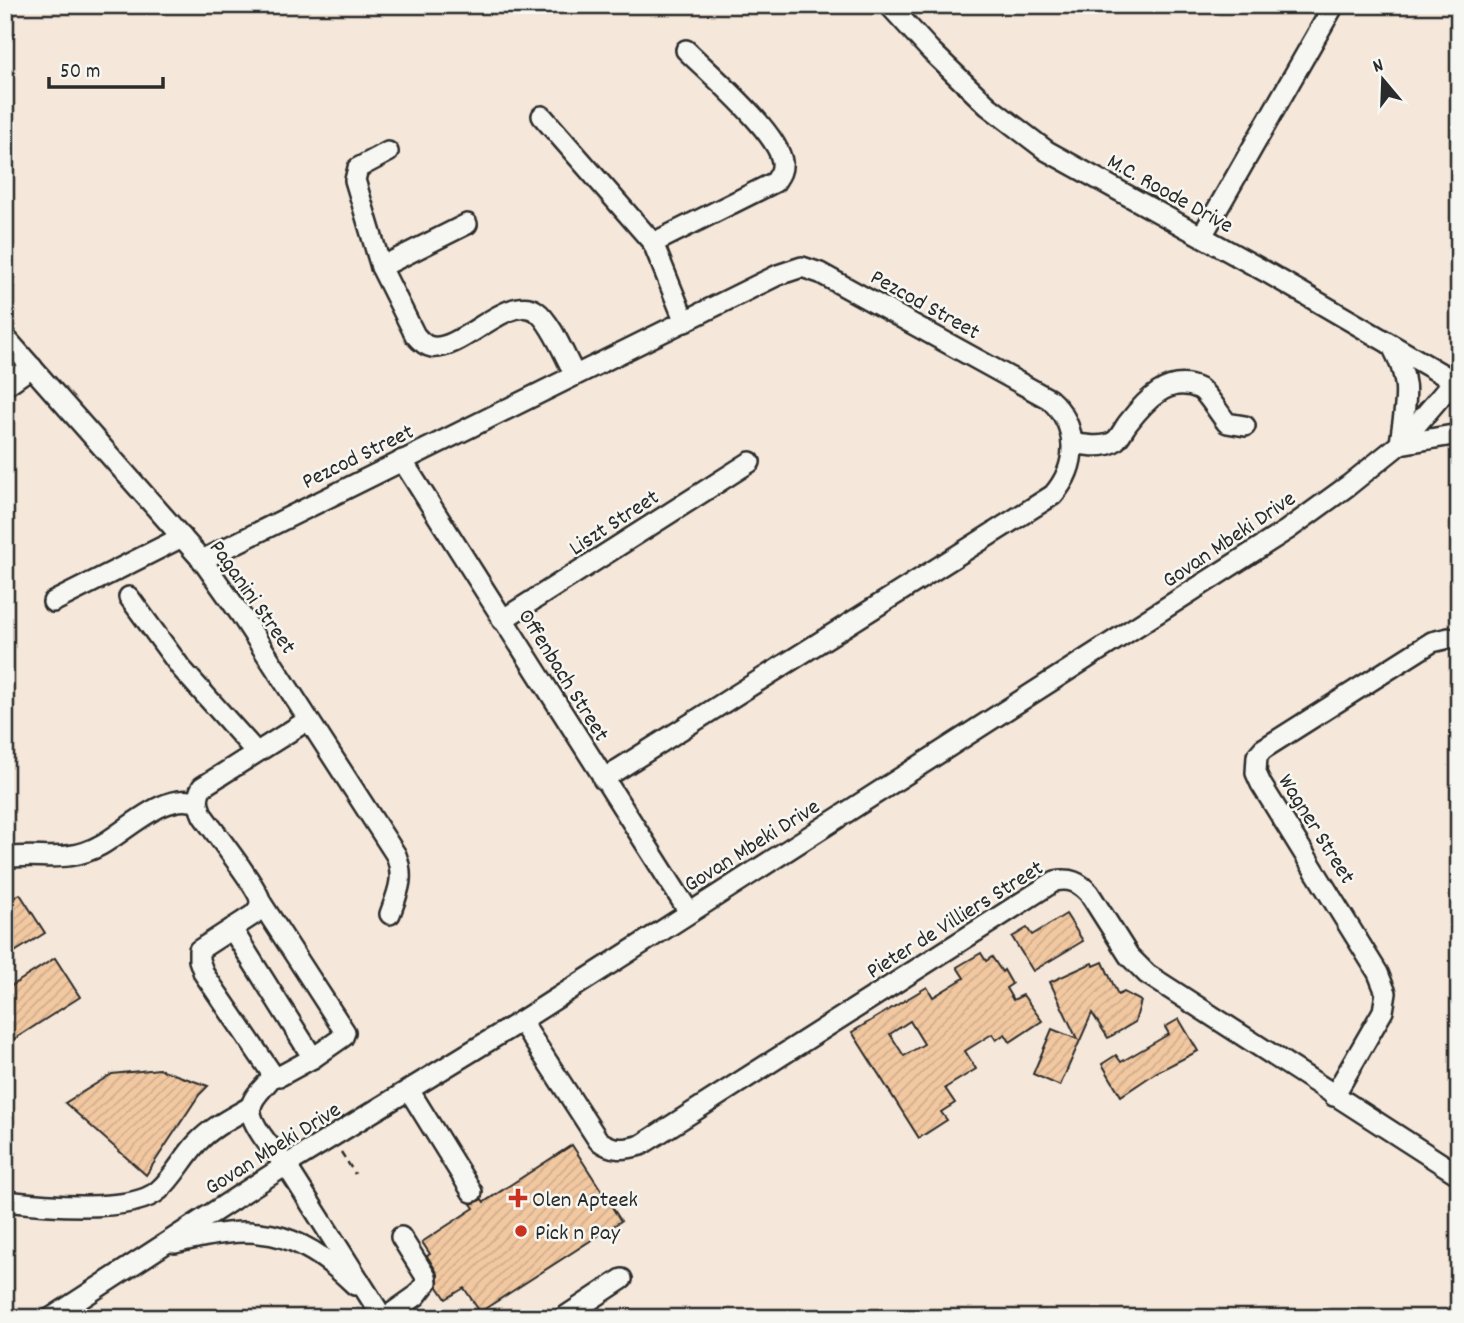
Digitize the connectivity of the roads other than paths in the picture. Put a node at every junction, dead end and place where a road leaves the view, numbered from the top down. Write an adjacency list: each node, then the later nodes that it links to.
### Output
1 (889, 5): 7 (street, M.C. Roode Drive)
2 (1334, 5): 7 (street)
3 (687, 50): 8 (street)
4 (542, 116): 8 (street)
5 (388, 152): 9 (street)
6 (467, 224): 9 (street)
7 (1202, 236): 12 (street, M.C. Roode Drive)
8 (653, 243): 10 (street)
9 (381, 267): 14 (street)
10 (685, 322): 14 (street, Pezcod Street); 19 (street, Pezcod Street)
11 (5, 337): 13 (street, Paganini Street)
12 (1391, 345): 15 (street, M.C. Roode Drive); 20 (street)
13 (32, 367): 16 (street); 23 (street, Paganini Street)
14 (575, 375): 21 (street, Pezcod Street)
15 (1455, 378): 20 (street, Govan Mbeki Drive)
16 (5, 386)
17 (1245, 426): 19 (street)
18 (1459, 434): 20 (street)
19 (1072, 443): 31 (street, Pezcod Street)
20 (1400, 444): 35 (street, Govan Mbeki Drive)
21 (402, 460): 24 (street, Pezcod Street); 27 (street, Offenbach Street)
22 (750, 462): 27 (street, Liszt Street)
23 (182, 537): 24 (street, Paganini Street); 26 (street)
24 (202, 560): 29 (street, Paganini Street)
25 (129, 597): 30 (street)
26 (53, 602)
27 (502, 620): 31 (street, Offenbach Street)
28 (1459, 641): 42 (street, Wagner Street)
29 (308, 719): 30 (street); 36 (street, Paganini Street)
30 (256, 752): 32 (street)
31 (603, 779): 35 (street, Offenbach Street)
32 (198, 803): 33 (street); 34 (street)
33 (5, 858)
34 (260, 901): 37 (street); 39 (street)
35 (689, 912): 38 (street, Govan Mbeki Drive)
36 (390, 914)
37 (232, 929): 39 (street); 40 (street)
38 (521, 1021): 41 (street, Govan Mbeki Drive); 42 (street, Pieter de Villiers Street)
39 (313, 1058): 40 (street)
40 (273, 1076): 43 (street)
41 (409, 1090): 44 (street, Govan Mbeki Drive); 46 (street)
42 (1334, 1096): 45 (street, Pieter de Villiers Street)
43 (250, 1107): 44 (street); 47 (street)
44 (286, 1165): 49 (street, Govan Mbeki Drive); 51 (street)
45 (1459, 1175)
46 (472, 1192)
47 (5, 1201)
48 (401, 1237): 51 (street)
49 (161, 1246): 51 (street); 52 (street, Govan Mbeki Drive)
50 (622, 1279): 53 (street)
51 (380, 1313)
52 (51, 1318)
53 (563, 1318)

